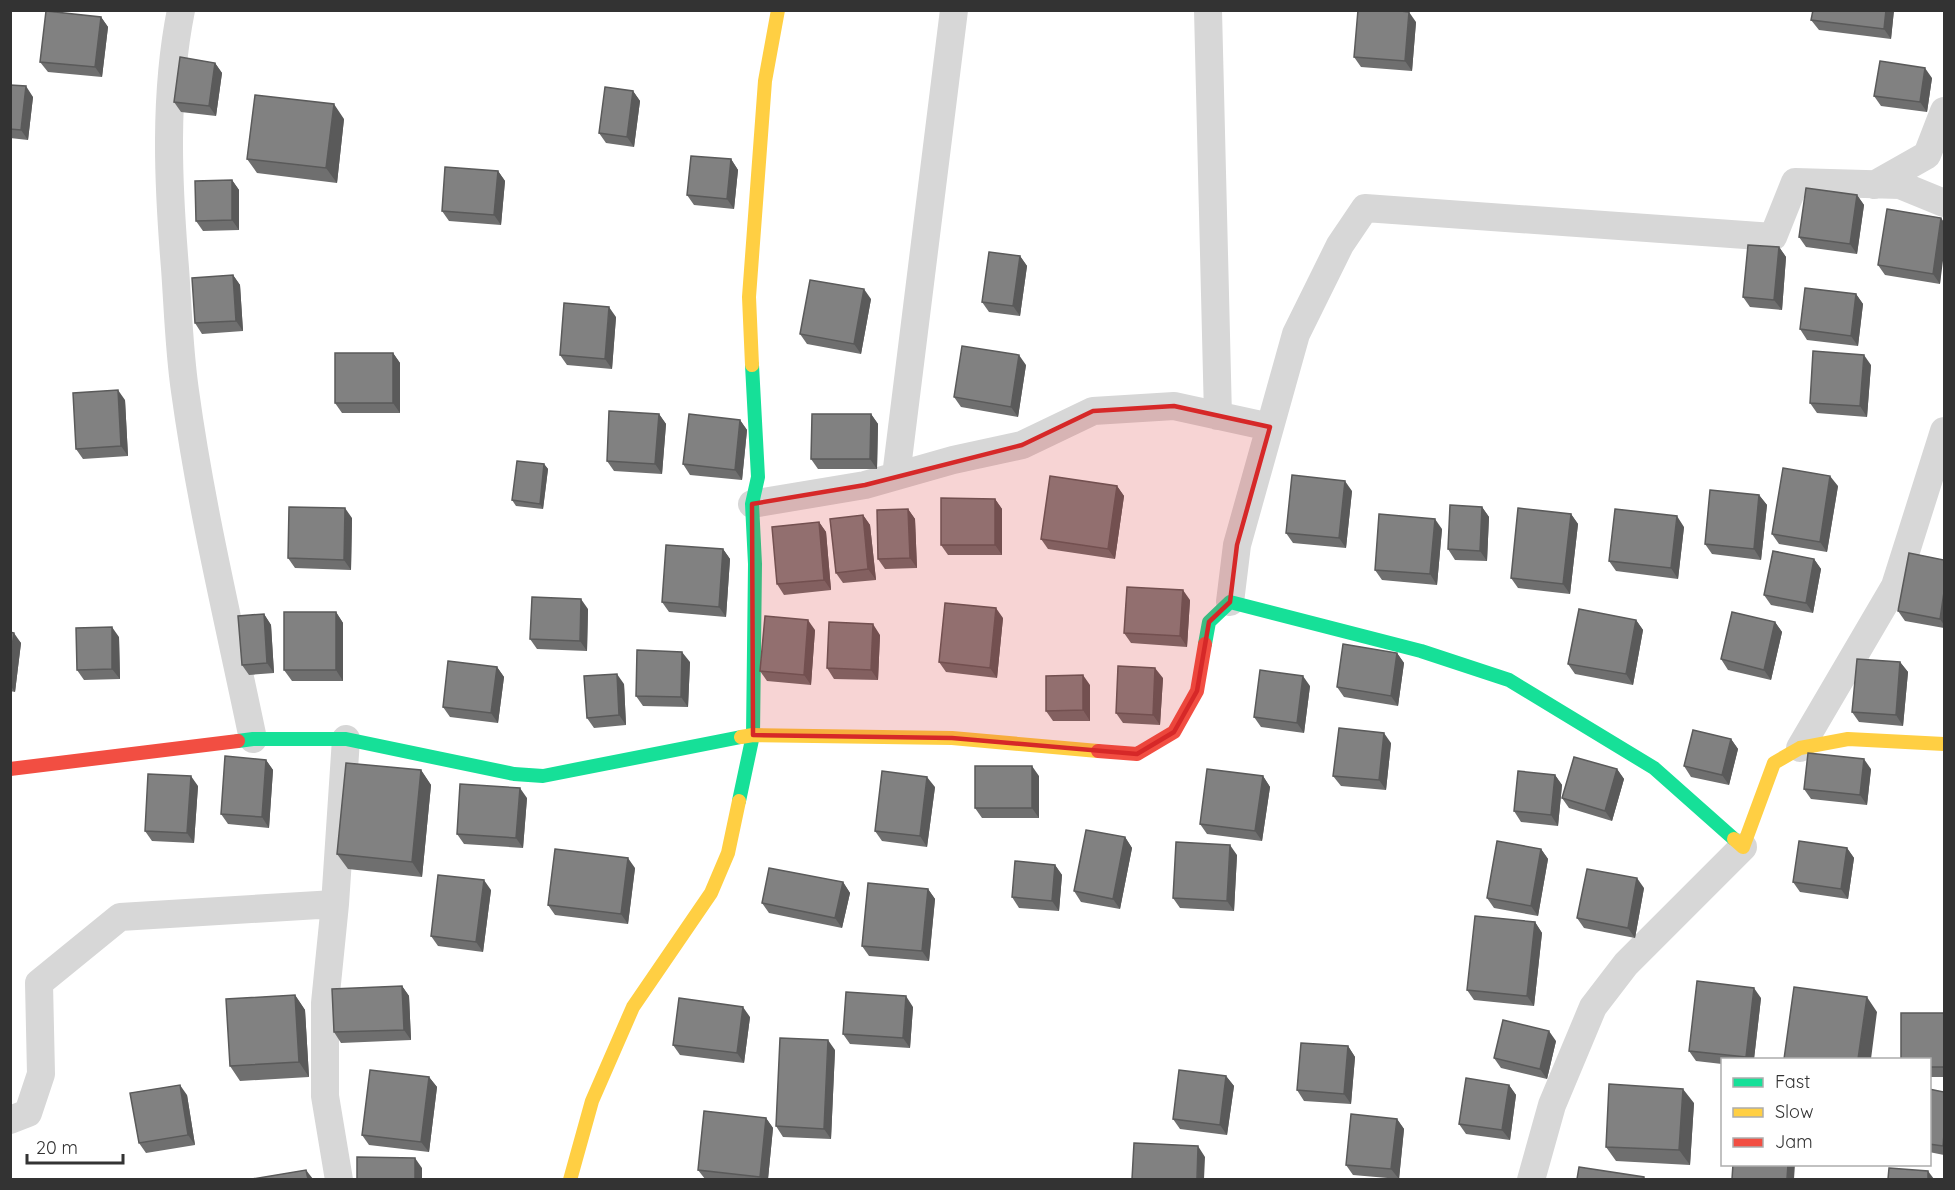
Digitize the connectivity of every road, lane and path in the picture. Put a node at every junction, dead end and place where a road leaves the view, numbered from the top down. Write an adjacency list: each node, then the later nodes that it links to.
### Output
1 (181, 10): 15 (street)
2 (778, 10): 12 (street)
3 (954, 10): 11 (street)
4 (1208, 10): 8 (street)
5 (1944, 111): 6 (street)
6 (1875, 184): 7 (street); 9 (street)
7 (1944, 203)
8 (1218, 416): 9 (street); 11 (street)
9 (1270, 428): 13 (street)
10 (1944, 431): 18 (street)
11 (896, 476): 12 (street)
12 (752, 504): 14 (street)
13 (1230, 602): 14 (street); 20 (street)
14 (753, 735): 16 (street); 24 (street)
15 (252, 739): 16 (street); 19 (street)
16 (346, 739): 21 (street)
17 (1944, 744): 18 (street)
18 (1800, 748): 20 (street)
19 (10, 769)
20 (1743, 847): 25 (street)
21 (335, 904): 22 (street); 23 (street)
22 (10, 1120)
23 (339, 1179)
24 (570, 1179)
25 (1531, 1179)

